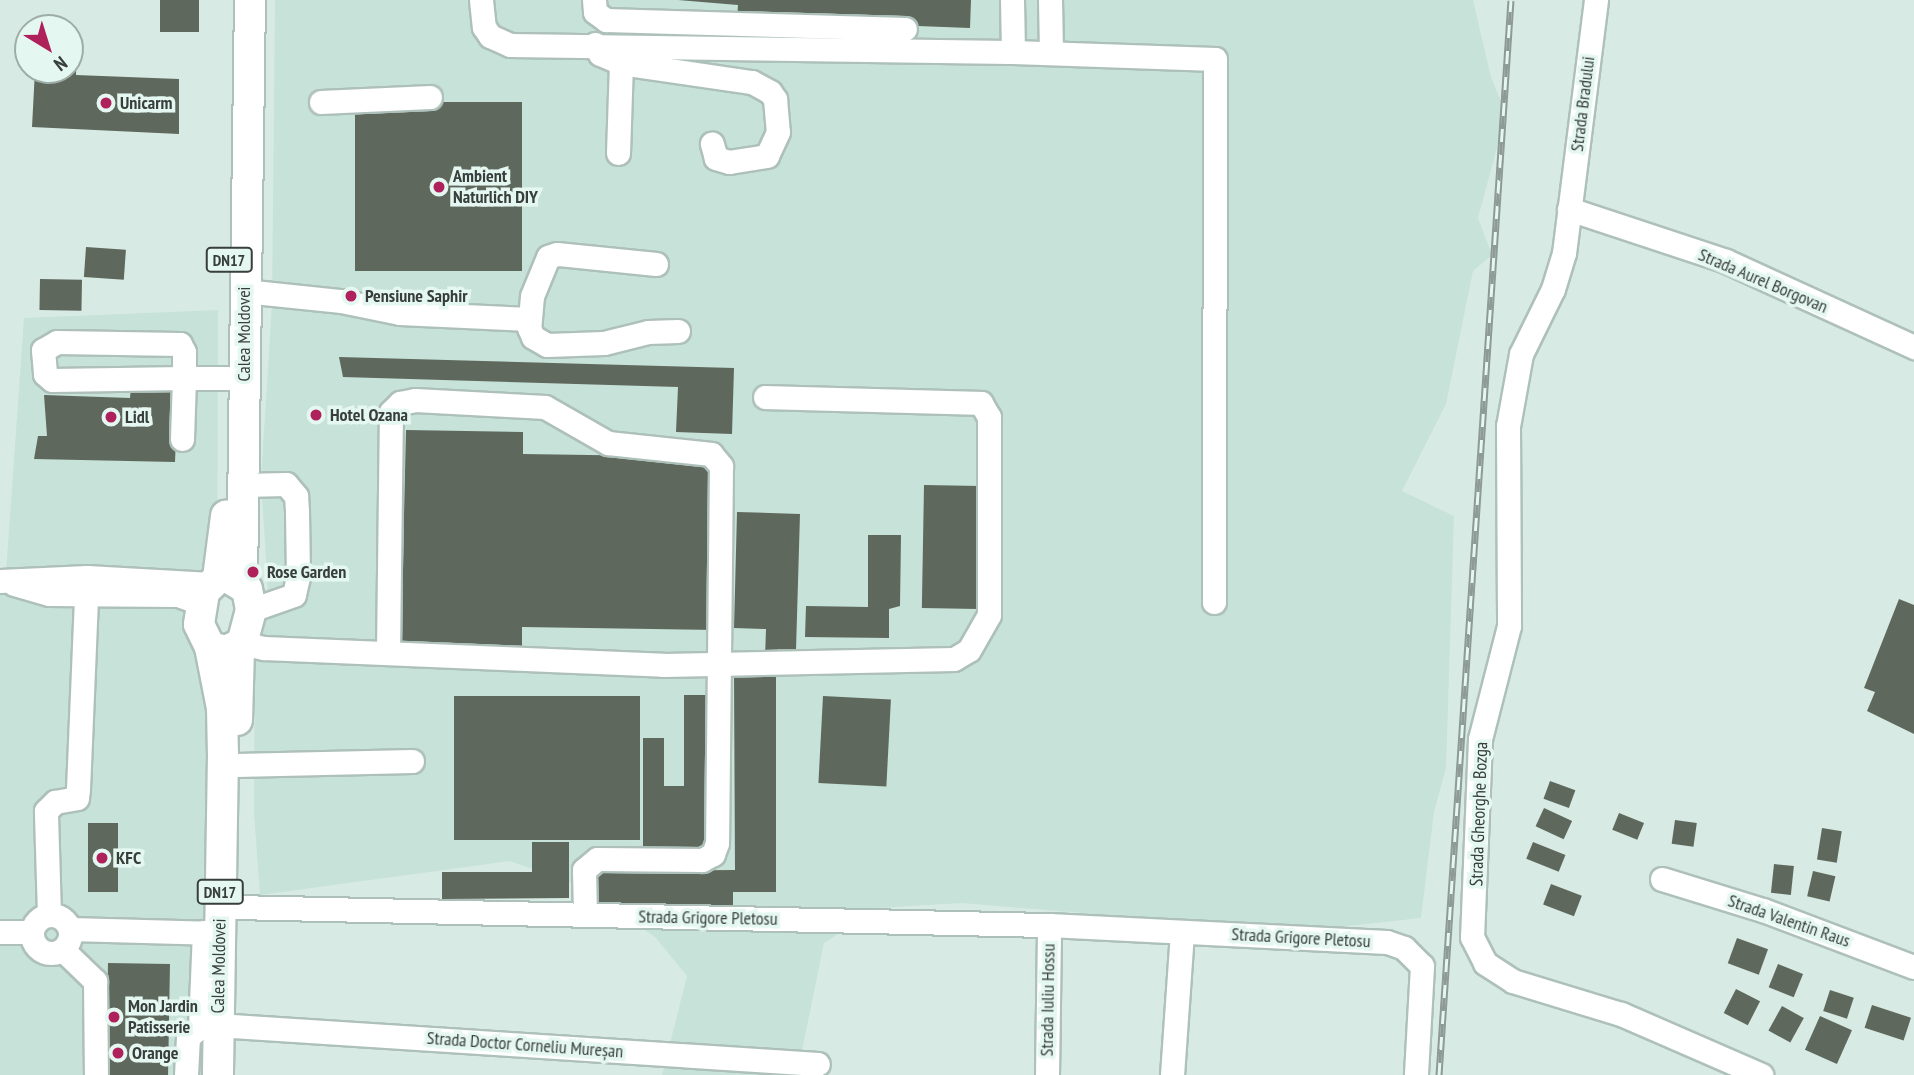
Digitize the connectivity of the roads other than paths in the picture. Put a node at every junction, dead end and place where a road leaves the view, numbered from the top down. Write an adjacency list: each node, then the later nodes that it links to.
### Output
1 (234, 0): 24 (main road, Calea Moldovei / DN17)
2 (250, 0): 19 (main road, Calea Moldovei / DN17)
3 (481, 0): 9 (street)
4 (594, 0): 8 (street)
5 (1013, 0): 10 (street)
6 (1051, 0): 11 (street)
7 (1596, 0): 17 (street, Strada Bradului)
8 (905, 29)
9 (595, 44): 10 (street); 12 (street)
10 (1013, 51): 11 (street)
11 (1051, 53): 31 (street)
12 (621, 63): 15 (street); 16 (street)
13 (430, 97): 14 (street)
14 (321, 102)
15 (712, 144)
16 (618, 153)
17 (1569, 209): 22 (street, Strada Aurel Borgovan); 56 (street, Strada Gheorghe Bozga)
18 (656, 264): 20 (street)
19 (244, 291): 20 (street); 27 (main road, Calea Moldovei / DN17)
20 (529, 319): 21 (street)
21 (678, 331)
22 (1914, 348)
23 (184, 378): 23 (street); 24 (street); 26 (street)
24 (227, 378): 30 (main road, Calea Moldovei / DN17)
25 (765, 397): 34 (street)
26 (182, 439)
27 (243, 485): 30 (main road, Calea Moldovei / DN17); 30 (street)
28 (4, 581): 29 (street)
29 (86, 586): 30 (street); 38 (street)
30 (224, 592): 32 (main road); 32 (main road)
31 (1214, 602)
32 (230, 646): 33 (street); 36 (main road, Calea Moldovei / DN17); 40 (main road, Calea Moldovei / DN17)
33 (388, 653): 34 (street); 34 (street)
34 (720, 663): 39 (street)
35 (412, 761): 36 (street)
36 (236, 765): 40 (main road, Calea Moldovei / DN17)
37 (1662, 879): 46 (street, Strada Valentin Raus)
38 (49, 915): 43 (street); 45 (street)
39 (585, 915): 40 (street, Strada Grigore Pletosu); 41 (street, Strada Grigore Pletosu)
40 (219, 924): 45 (street, Strada Grigore Pletosu); 47 (main road, Calea Moldovei / DN17); 50 (street); 51 (main road, Calea Moldovei / DN17)
41 (1049, 925): 44 (street, Strada Grigore Pletosu); 53 (street, Strada Iuliu Hossu)
42 (0, 932): 43 (street)
43 (32, 932): 45 (street)
44 (1182, 932): 54 (street); 55 (street, Strada Grigore Pletosu)
45 (66, 939): 49 (street)
46 (1914, 967)
47 (232, 1026): 48 (street, Strada Doctor Corneliu Mureșan); 52 (main road, Calea Moldovei / DN17)
48 (818, 1064)
49 (96, 1075)
50 (186, 1075)
51 (218, 1075)
52 (231, 1075)
53 (1047, 1075)
54 (1172, 1075)
55 (1416, 1075)
56 (1761, 1075)

